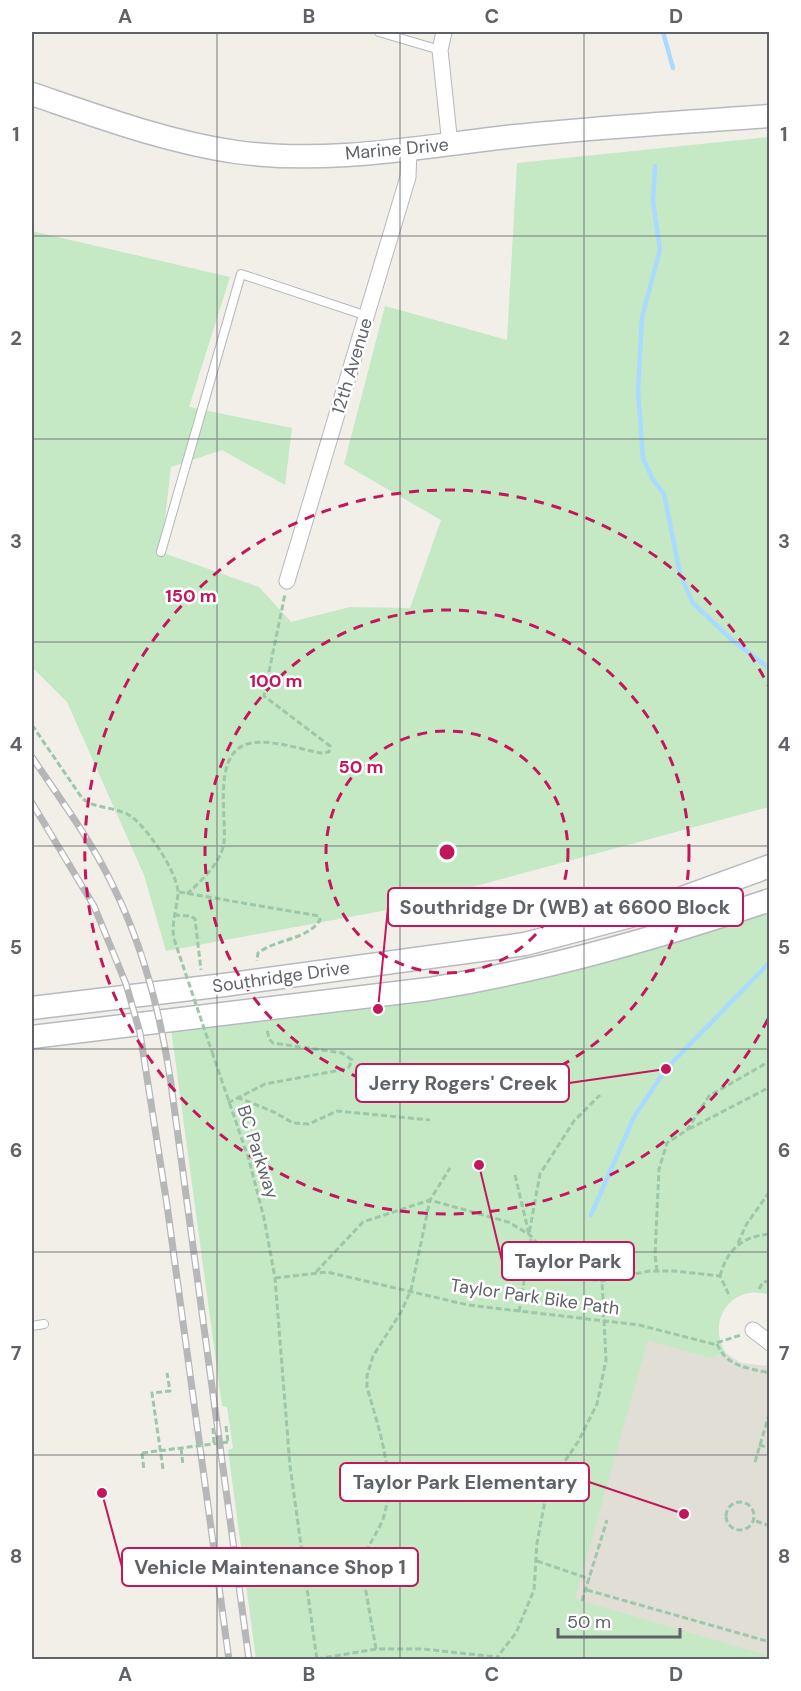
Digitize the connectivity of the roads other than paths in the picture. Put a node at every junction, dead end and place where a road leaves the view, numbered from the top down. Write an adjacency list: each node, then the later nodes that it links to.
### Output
1 (379, 32): 3 (lane)
2 (444, 32): 3 (street)
3 (440, 50): 6 (street)
4 (32, 94): 7 (main road, Marine Drive)
5 (770, 116): 6 (main road, Marine Drive)
6 (450, 145): 7 (main road, Marine Drive)
7 (410, 150): 8 (street, 12th Avenue)
8 (367, 316): 9 (lane); 10 (street, 12th Avenue)
9 (161, 552)
10 (288, 581)
11 (770, 866): 13 (main road, Southridge Drive)
12 (770, 900): 14 (main road, Southridge Drive)
13 (32, 1008)
14 (32, 1037)
15 (44, 1324): 16 (lane)
16 (32, 1326)
17 (753, 1330): 18 (street)
18 (770, 1343)

